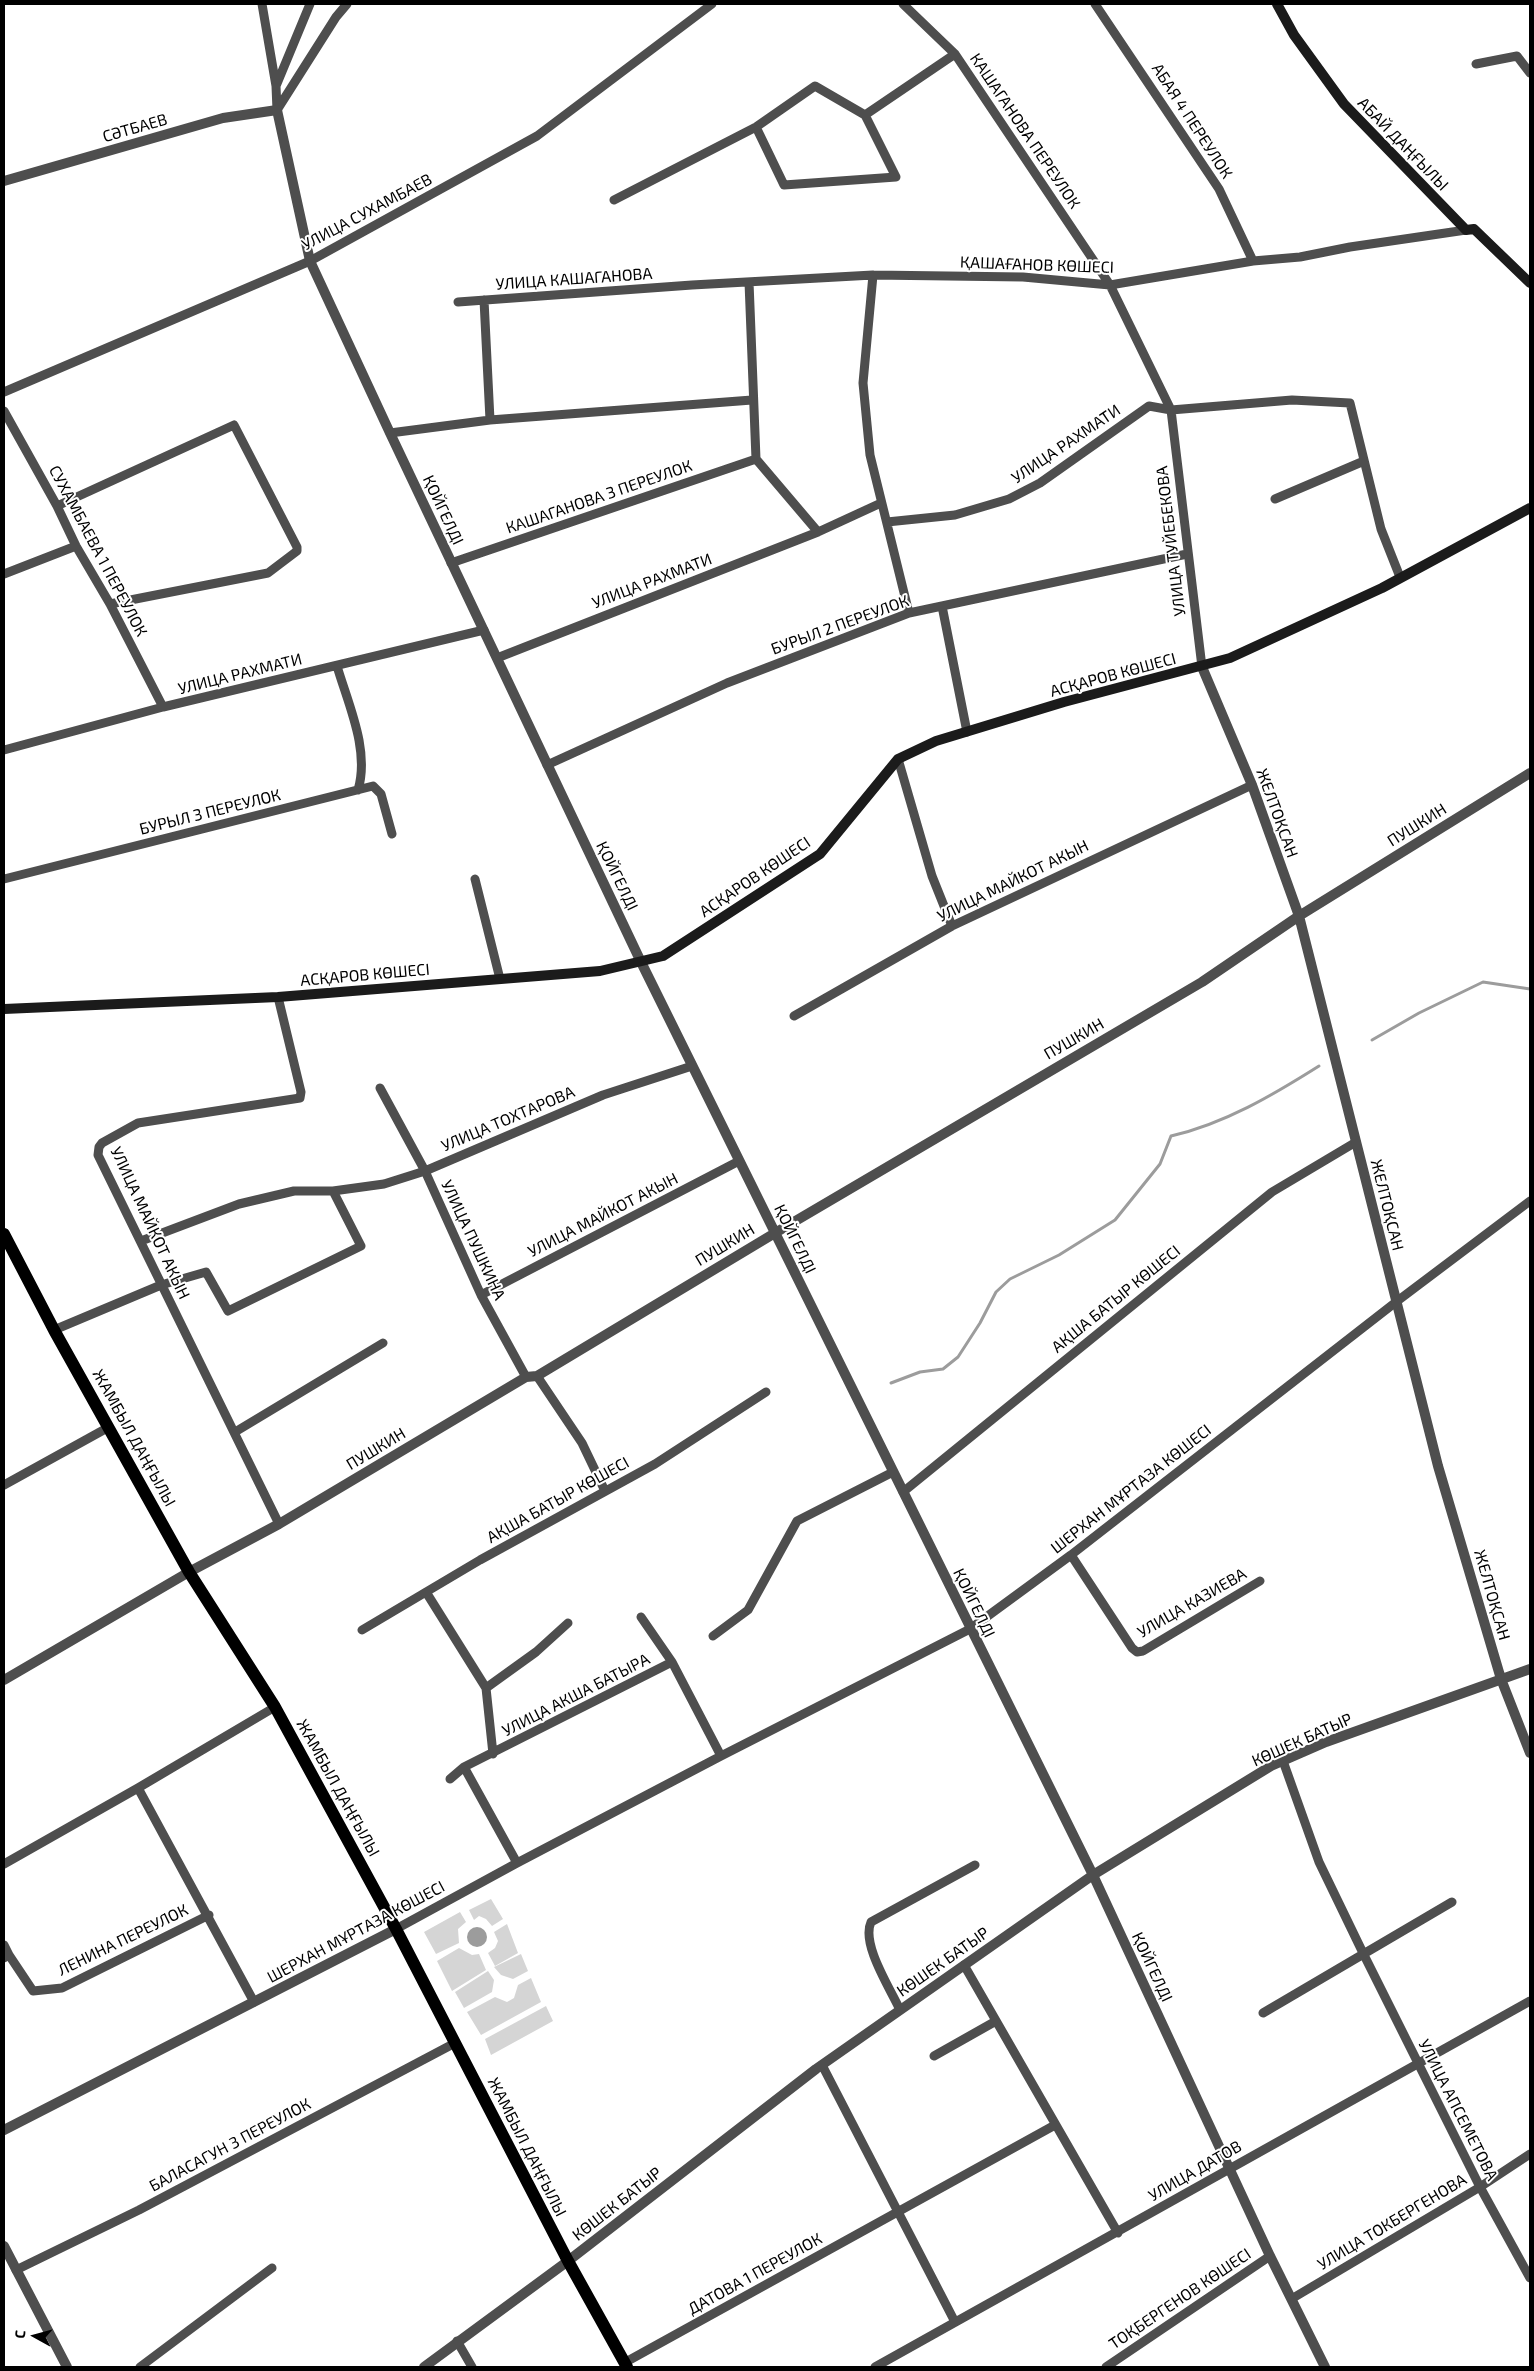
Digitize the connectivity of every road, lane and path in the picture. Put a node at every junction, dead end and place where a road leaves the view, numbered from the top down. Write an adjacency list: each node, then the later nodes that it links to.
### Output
1 (262, 4): 11 (street)
2 (310, 4): 11 (street)
3 (347, 4): 12 (street)
4 (712, 4): 18 (street, УЛИЦА СУХАМБАЕВ)
5 (903, 4): 8 (street, КАШАГАНОВА ПЕРЕУЛОК)
6 (1095, 4): 19 (street, АБАЯ 4 ПЕРЕУЛОК)
7 (1277, 4): 17 (main road, АБАЙ ДАҢҒЫЛЫ)
8 (955, 54): 13 (street); 23 (street, КАШАГАНОВА ПЕРЕУЛОК)
9 (1476, 64): 10 (street)
10 (1530, 73)
11 (276, 86): 12 (street)
12 (277, 110): 15 (street, СӘТБАЕВ); 18 (street, ҚОЙГЕЛДІ)
13 (865, 116): 14 (street); 14 (street)
14 (756, 127): 16 (street)
15 (4, 181)
16 (614, 200)
17 (1466, 230): 19 (street, ҚАШАҒАНОВ КӨШЕСІ); 21 (main road, АБАЙ ДАҢҒЫЛЫ)
18 (310, 261): 27 (street, УЛИЦА СУХАМБАЕВ); 32 (street, ҚОЙГЕЛДІ)
19 (1253, 261): 23 (street, ҚАШАҒАНОВ КӨШЕСІ)
20 (873, 276): 22 (street, ҚАШАҒАНОВ КӨШЕСІ); 23 (street, ҚАШАҒАНОВ КӨШЕСІ); 36 (street)
21 (1528, 278)
22 (749, 282): 24 (street, ҚАШАҒАНОВ КӨШЕСІ); 28 (street)
23 (1110, 284): 29 (street, УЛИЦА ТУЙЕБЕКОВА)
24 (692, 285): 25 (street, УЛИЦА КАШАГАНОВА)
25 (484, 300): 26 (street, УЛИЦА КАШАГАНОВА); 31 (street)
26 (458, 302)
27 (4, 392)
28 (752, 400): 31 (street); 33 (street)
29 (1171, 410): 34 (street); 39 (street, УЛИЦА РАХМАТИ); 42 (street, УЛИЦА ТУЙЕБЕКОВА)
30 (4, 411): 37 (street, СУХАМБАЕВА 1 ПЕРЕУЛОК)
31 (490, 420): 32 (street)
32 (390, 433): 43 (street, ҚОЙГЕЛДІ)
33 (756, 459): 40 (street); 43 (street, КАШАГАНОВА 3 ПЕРЕУЛОК)
34 (1364, 461): 35 (street); 45 (street)
35 (1275, 499)
36 (880, 503): 39 (street); 40 (street)
37 (57, 506): 41 (street, СУХАМБАЕВА 1 ПЕРЕУЛОК); 46 (street)
38 (1530, 508): 45 (main road, АСҚАРОВ КӨШЕСІ)
39 (887, 522): 48 (street)
40 (818, 532): 50 (street, УЛИЦА РАХМАТИ)
41 (76, 546): 44 (street); 46 (street, СУХАМБАЕВА 1 ПЕРЕУЛОК)
42 (1187, 554): 47 (street, БУРЫЛ 2 ПЕРЕУЛОК); 52 (street, УЛИЦА ТУЙЕБЕКОВА)
43 (451, 562): 49 (street, ҚОЙГЕЛДІ)
44 (4, 574)
45 (1400, 577): 52 (main road, АСҚАРОВ КӨШЕСІ)
46 (110, 604): 53 (street, СУХАМБАЕВА 1 ПЕРЕУЛОК)
47 (942, 606): 48 (street, БУРЫЛ 2 ПЕРЕУЛОК); 54 (street)
48 (908, 613): 57 (street, БУРЫЛ 2 ПЕРЕУЛОК)
49 (484, 630): 50 (street, ҚОЙГЕЛДІ); 51 (street, УЛИЦА РАХМАТИ)
50 (497, 658): 57 (street, ҚОЙГЕЛДІ)
51 (336, 666): 53 (street, УЛИЦА РАХМАТИ); 60 (street)
52 (1202, 667): 54 (main road, АСҚАРОВ КӨШЕСІ); 59 (street, ЖЕЛТОҚСАН)
53 (163, 707): 55 (street, УЛИЦА РАХМАТИ)
54 (966, 732): 56 (main road, АСҚАРОВ КӨШЕСІ)
55 (4, 750)
56 (898, 759): 65 (street); 66 (main road, АСҚАРОВ КӨШЕСІ)
57 (547, 765): 66 (street, ҚОЙГЕЛДІ)
58 (1530, 773): 64 (street, ПУШКИН)
59 (1252, 785): 64 (street, ЖЕЛТОҚСАН); 65 (street, УЛИЦА МАЙКОТ АКЫН)
60 (358, 790): 61 (street, БУРЫЛ 3 ПЕРЕУЛОК); 63 (street, БУРЫЛ 3 ПЕРЕУЛОК)
61 (392, 834)
62 (475, 879): 67 (street)
63 (4, 880)
64 (1299, 916): 73 (street, ЖЕЛТОҚСАН); 78 (street, ПУШКИН)
65 (952, 926): 70 (street, УЛИЦА МАЙКОТ АКЫН)
66 (641, 962): 67 (main road, АСҚАРОВ КӨШЕСІ); 71 (street, ҚОЙГЕЛДІ)
67 (500, 979): 68 (main road, АСҚАРОВ КӨШЕСІ)
68 (278, 997): 69 (main road, АСҚАРОВ КӨШЕСІ); 80 (street, УЛИЦА МАЙКОТ АКЫН)
69 (4, 1009)
70 (794, 1016)
71 (692, 1066): 74 (street, ҚОЙГЕЛДІ); 75 (street, УЛИЦА ТОХТАРОВА)
72 (380, 1088): 75 (street, УЛИЦА ПУШКИНА)
73 (1356, 1142): 83 (street, ЖЕЛТОҚСАН); 94 (street, АҚША БАТЫР КӨШЕСІ)
74 (740, 1161): 78 (street, ҚОЙГЕЛДІ); 82 (street, УЛИЦА МАЙКОТ АКЫН)
75 (425, 1171): 76 (street, УЛИЦА ТОХТАРОВА); 82 (street, УЛИЦА ПУШКИНА)
76 (333, 1191): 80 (street, УЛИЦА ТОХТАРОВА); 81 (street)
77 (1530, 1201): 83 (street, ШЕРХАН МҰРТАЗА КӨШЕСІ)
78 (775, 1233): 86 (street, ПУШКИН); 91 (street, ҚОЙГЕЛДІ)
79 (4, 1234): 84 (main road, ЖАМБЫЛ ДАҢҒЫЛЫ)
80 (141, 1241): 81 (street, УЛИЦА МАЙКОТ АКЫН)
81 (161, 1285): 84 (street); 90 (street, УЛИЦА МАЙКОТ АКЫН)
82 (481, 1295): 87 (street, УЛИЦА ПУШКИНА)
83 (1396, 1302): 96 (street, ШЕРХАН МҰРТАЗА КӨШЕСІ); 107 (street, ЖЕЛТОҚСАН)
84 (54, 1330): 89 (main road, ЖАМБЫЛ ДАҢҒЫЛЫ)
85 (383, 1344): 90 (street)
86 (537, 1376): 87 (street, ПУШКИН); 93 (street)
87 (526, 1377): 95 (street, ПУШКИН)
88 (766, 1392): 93 (street, АҚША БАТЫР КӨШЕСІ)
89 (110, 1427): 92 (street); 97 (main road, ЖАМБЫЛ ДАҢҒЫЛЫ)
90 (235, 1432): 95 (street, УЛИЦА МАЙКОТ АКЫН)
91 (893, 1472): 94 (street, ҚОЙГЕЛДІ); 104 (street)
92 (4, 1485)
93 (606, 1491): 99 (street, АҚША БАТЫР КӨШЕСІ)
94 (903, 1492): 103 (street, ҚОЙГЕЛДІ)
95 (280, 1524): 97 (street, ПУШКИН)
96 (1072, 1555): 98 (street, УЛИЦА КАЗИЕВА); 103 (street, ШЕРХАН МҰРТАЗА КӨШЕСІ)
97 (189, 1572): 108 (street, ПУШКИН); 110 (main road, ЖАМБЫЛ ДАҢҒЫЛЫ)
98 (1260, 1581)
99 (426, 1592): 102 (street, АҚША БАТЫР КӨШЕСІ); 109 (street, УЛИЦА АКША БАТЫРА)
100 (641, 1617): 105 (street)
101 (568, 1623): 109 (street)
102 (362, 1630)
103 (970, 1630): 113 (street, ШЕРХАН МҰРТАЗА КӨШЕСІ); 121 (street, ҚОЙГЕЛДІ)
104 (713, 1636)
105 (672, 1662): 112 (street, УЛИЦА АКША БАТЫРА); 113 (street)
106 (1530, 1669): 107 (street, КӨШЕК БАТЫР)
107 (1501, 1679): 111 (street, ЖЕЛТОҚСАН); 114 (street, КӨШЕК БАТЫР)
108 (4, 1680)
109 (486, 1688): 112 (street, УЛИЦА АКША БАТЫРА)
110 (275, 1707): 117 (street); 124 (main road, ЖАМБЫЛ ДАҢҒЫЛЫ)
111 (1530, 1753)
112 (493, 1754): 115 (street, УЛИЦА АКША БАТЫРА)
113 (721, 1756): 118 (street, ШЕРХАН МҰРТАЗА КӨШЕСІ)
114 (1283, 1761): 121 (street, КӨШЕК БАТЫР); 126 (street, УЛИЦА АПСЕМЕТОВА)
115 (464, 1767): 116 (street, УЛИЦА АКША БАТЫРА); 118 (street)
116 (450, 1779)
117 (138, 1788): 119 (street); 123 (street, ЛЕНИНА ПЕРЕУЛОК)
118 (517, 1863): 124 (street, ШЕРХАН МҰРТАЗА КӨШЕСІ)
119 (4, 1864)
120 (975, 1865): 131 (street)
121 (1093, 1875): 128 (street, КӨШЕК БАТЫР); 141 (street, ҚОЙГЕЛДІ)
122 (1452, 1902): 126 (street)
123 (209, 1916): 127 (street, ЛЕНИНА ПЕРЕУЛОК); 130 (street, ЛЕНИНА ПЕРЕУЛОК)
124 (396, 1930): 130 (street, ШЕРХАН МҰРТАЗА КӨШЕСІ); 134 (main road, ЖАМБЫЛ ДАҢҒЫЛЫ)
125 (4, 1945): 127 (street, ЛЕНИНА ПЕРЕУЛОК)
126 (1363, 1954): 132 (street); 136 (street, УЛИЦА АПСЕМЕТОВА)
127 (6, 1956)
128 (964, 1965): 131 (street, КӨШЕК БАТЫР); 133 (street)
129 (1530, 2001): 136 (street, УЛИЦА ДАТОВ)
130 (254, 2002): 139 (street, ШЕРХАН МҰРТАЗА КӨШЕСІ)
131 (900, 2010): 137 (street, КӨШЕК БАТЫР)
132 (1262, 2013)
133 (996, 2021): 135 (street); 138 (street)
134 (455, 2043): 147 (main road, ЖАМБЫЛ ДАҢҒЫЛЫ); 149 (street, БАЛАСАГУН 3 ПЕРЕУЛОК)
135 (934, 2056)
136 (1419, 2064): 141 (street, УЛИЦА ДАТОВ); 142 (street, УЛИЦА АПСЕМЕТОВА)
137 (822, 2065): 143 (street); 147 (street, КӨШЕК БАТЫР)
138 (1055, 2125): 143 (street, ДАТОВА 1 ПЕРЕУЛОК); 144 (street)
139 (4, 2130)
140 (1530, 2154): 142 (street, УЛИЦА ТОКБЕРГЕНОВА)
141 (1229, 2168): 144 (street, УЛИЦА ДАТОВ); 146 (street, ҚОЙГЕЛДІ)
142 (1480, 2187): 150 (street, УЛИЦА АПСЕМЕТОВА); 151 (street, УЛИЦА ТОКБЕРГЕНОВА)
143 (900, 2212): 152 (street); 154 (street, ДАТОВА 1 ПЕРЕУЛОК)
144 (1118, 2233): 152 (street, УЛИЦА ДАТОВ)
145 (4, 2246): 149 (street)
146 (1270, 2256): 151 (street, ҚОЙГЕЛДІ); 160 (street, ТОҚБЕРГЕНОВ КӨШЕСІ)
147 (568, 2261): 153 (street, КӨШЕК БАТЫР); 154 (main road, ЖАМБЫЛ ДАҢҒЫЛЫ)
148 (272, 2268): 156 (street)
149 (16, 2270): 155 (street)
150 (1530, 2278)
151 (1293, 2298): 161 (street, ҚОЙГЕЛДІ)
152 (955, 2322): 159 (street, УЛИЦА ДАТОВ)
153 (457, 2342): 157 (street, КӨШЕК БАТЫР); 158 (street)
154 (626, 2365)
155 (67, 2367)
156 (140, 2367)
157 (424, 2367)
158 (472, 2367)
159 (875, 2367)
160 (1106, 2367)
161 (1325, 2367)

